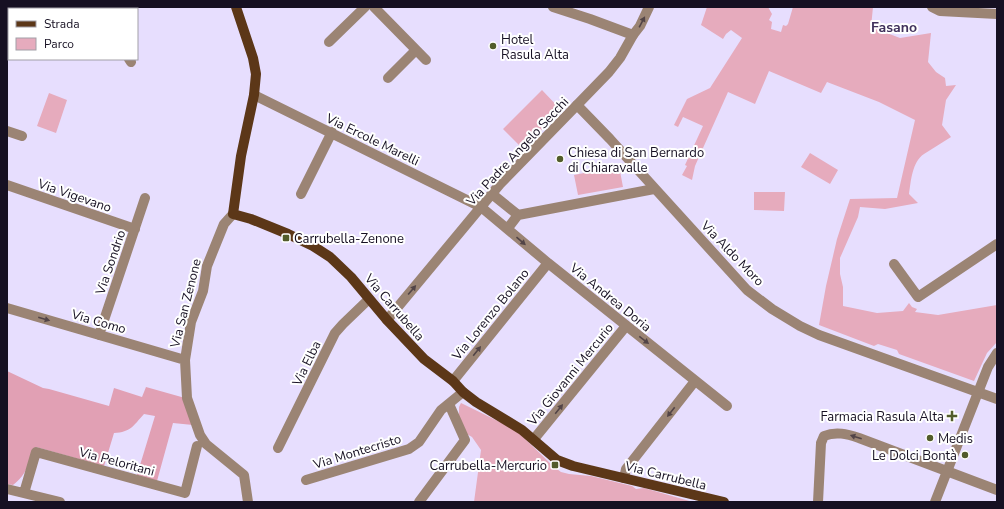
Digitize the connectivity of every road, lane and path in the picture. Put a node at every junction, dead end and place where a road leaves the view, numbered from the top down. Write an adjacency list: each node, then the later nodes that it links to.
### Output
1 (236, 7): 13 (main road)
2 (365, 7): 9 (street)
3 (374, 7): 10 (street)
4 (553, 7): 8 (street)
5 (649, 7): 8 (street, Via Padre Angelo Secchi, one-way to 5)
6 (932, 7): 7 (street)
7 (997, 14)
8 (633, 35): 14 (street, Via Padre Angelo Secchi)
9 (329, 42)
10 (416, 50): 11 (street); 12 (street)
11 (426, 60)
12 (388, 78)
13 (254, 95): 16 (street, Via Ercole Marelli); 24 (main road)
14 (578, 105): 19 (street, Via Aldo Moro); 21 (street, Via Padre Angelo Secchi)
15 (7, 130): 17 (street)
16 (332, 132): 20 (street); 23 (street, Via Ercole Marelli)
17 (22, 136)
18 (7, 185): 27 (street, Via Vigevano)
19 (654, 189): 25 (street); 41 (street, Via Aldo Moro)
20 (301, 194)
21 (492, 194): 23 (street, Via Padre Angelo Secchi); 25 (street)
22 (145, 198): 27 (street, Via Sondrio)
23 (481, 207): 26 (street, Via Andrea Doria); 33 (street, Via Padre Angelo Secchi, one-way to 23)
24 (233, 214): 31 (main road, Via Carrubella); 37 (street, Via San Zenone)
25 (518, 215): 26 (street)
26 (508, 228): 29 (street, Via Andrea Doria, one-way to 29)
27 (134, 229): 35 (street, Via Sondrio)
28 (997, 244): 30 (street)
29 (548, 263): 34 (street, Via Andrea Doria); 38 (street, Via Lorenzo Bolano, one-way to 29)
30 (894, 264)
31 (369, 299): 33 (main road, Via Carrubella); 47 (street, Via Elba)
32 (7, 308): 35 (street, Via Como, one-way to 35)
33 (387, 320): 38 (main road, Via Carrubella)
34 (626, 326): 39 (street, Via Andrea Doria, one-way to 39); 45 (street, Via Giovanni Mercurio, one-way to 34)
35 (99, 335): 37 (street, Via Como)
36 (997, 352): 41 (street)
37 (185, 360): 55 (street, Via San Zenone)
38 (453, 381): 40 (main road, Via Carrubella)
39 (695, 381): 44 (street, Via Andrea Doria); 49 (street, one-way to 49)
40 (463, 392): 43 (street, Via Montecristo); 45 (main road, Via Carrubella)
41 (978, 392): 42 (street, Via Aldo Moro); 48 (street)
42 (997, 399)
43 (448, 404): 50 (street, Via Montecristo); 56 (street)
44 (727, 406)
45 (534, 439): 49 (main road, Via Carrubella)
46 (197, 446): 53 (street, Via Peloritani)
47 (278, 448)
48 (947, 471): 52 (street); 58 (street, one-way to 58); 59 (street)
49 (624, 478): 57 (main road, Via Carrubella)
50 (306, 480)
51 (7, 489): 53 (street)
52 (997, 490)
53 (24, 493): 54 (street)
54 (60, 502)
55 (248, 502)
56 (419, 502)
57 (724, 502)
58 (818, 502)
59 (935, 502)

